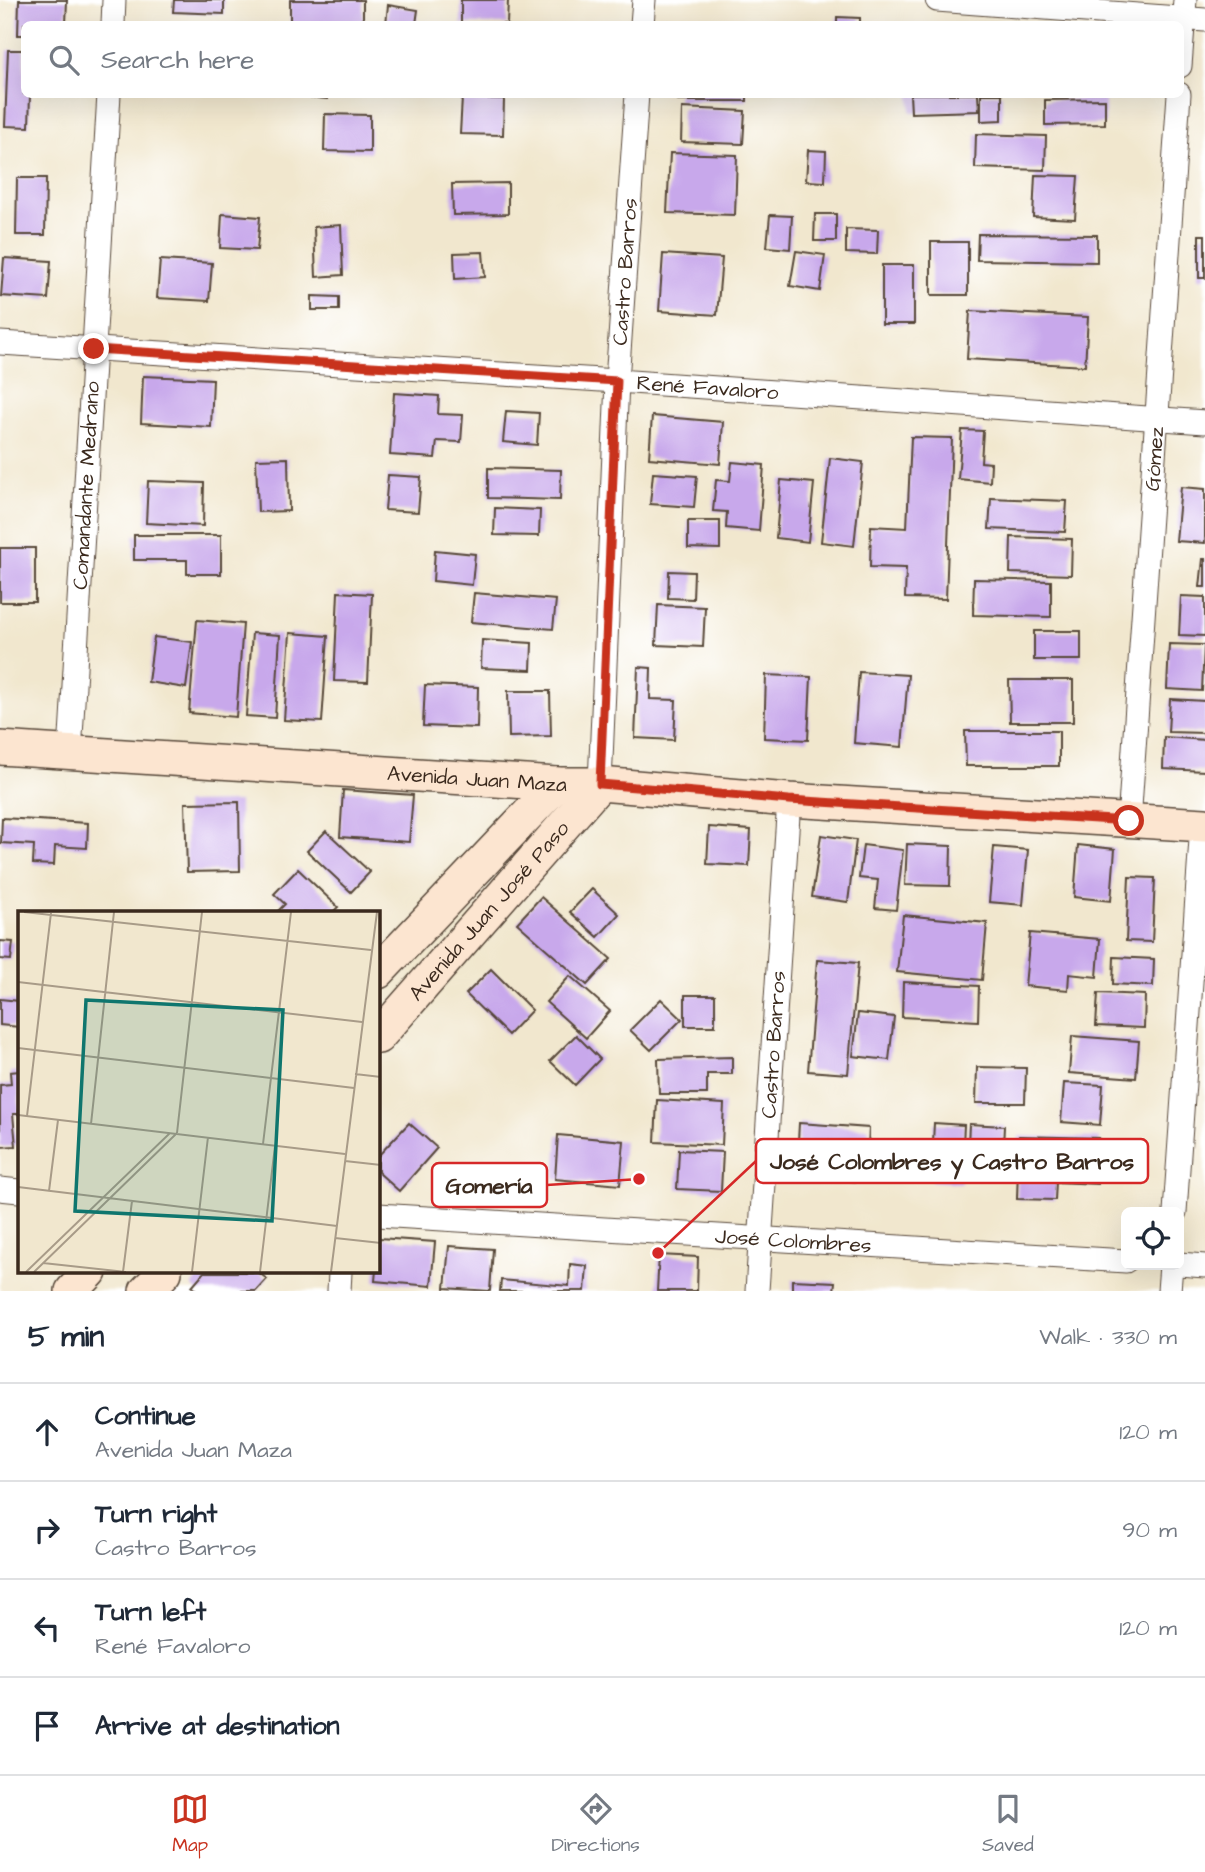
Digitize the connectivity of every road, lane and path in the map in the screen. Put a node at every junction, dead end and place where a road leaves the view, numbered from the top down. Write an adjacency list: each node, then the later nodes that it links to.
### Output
1 (114, 0): 5 (street)
2 (644, 0): 6 (street)
3 (937, 0): 4 (street)
4 (1191, 13): 7 (street)
5 (113, 21)
6 (642, 21)
7 (1184, 50)
8 (108, 98): 12 (street, Comandante Medrano)
9 (637, 98): 13 (street, Castro Barros)
10 (1178, 98): 14 (street, Gómez)
11 (0, 342): 12 (street, René Favaloro)
12 (94, 349): 13 (street, René Favaloro); 17 (street, Comandante Medrano)
13 (617, 381): 14 (street, René Favaloro); 19 (street, Castro Barros)
14 (1156, 419): 15 (street, René Favaloro); 21 (street, Gómez)
15 (1205, 422)
16 (0, 748): 17 (main road, Avenida Juan Maza)
17 (70, 753): 18 (main road, Avenida Juan Maza)
18 (557, 784): 19 (main road, Avenida Juan Maza); 23 (main road, Avenida Juan José Paso)
19 (600, 784): 20 (main road, Avenida Juan Maza); 24 (main road, Avenida Juan José Paso)
20 (789, 800): 21 (main road, Avenida Juan Maza); 29 (street, Castro Barros)
21 (1129, 821): 22 (main road, Avenida Juan Maza)
22 (1204, 825): 27 (street)
23 (380, 970)
24 (380, 1035)
25 (0, 1189): 26 (street)
26 (18, 1191)
27 (1175, 1207)
28 (380, 1215): 29 (street, José Colombres)
29 (761, 1240): 30 (street, José Colombres); 38 (street, Castro Barros)
30 (1121, 1261)
31 (1184, 1264): 32 (street)
32 (1205, 1266)
33 (1171, 1270): 39 (street)
34 (88, 1274): 36 (main road)
35 (163, 1274): 37 (main road)
36 (72, 1291)
37 (146, 1291)
38 (757, 1291)
39 (1169, 1291)

